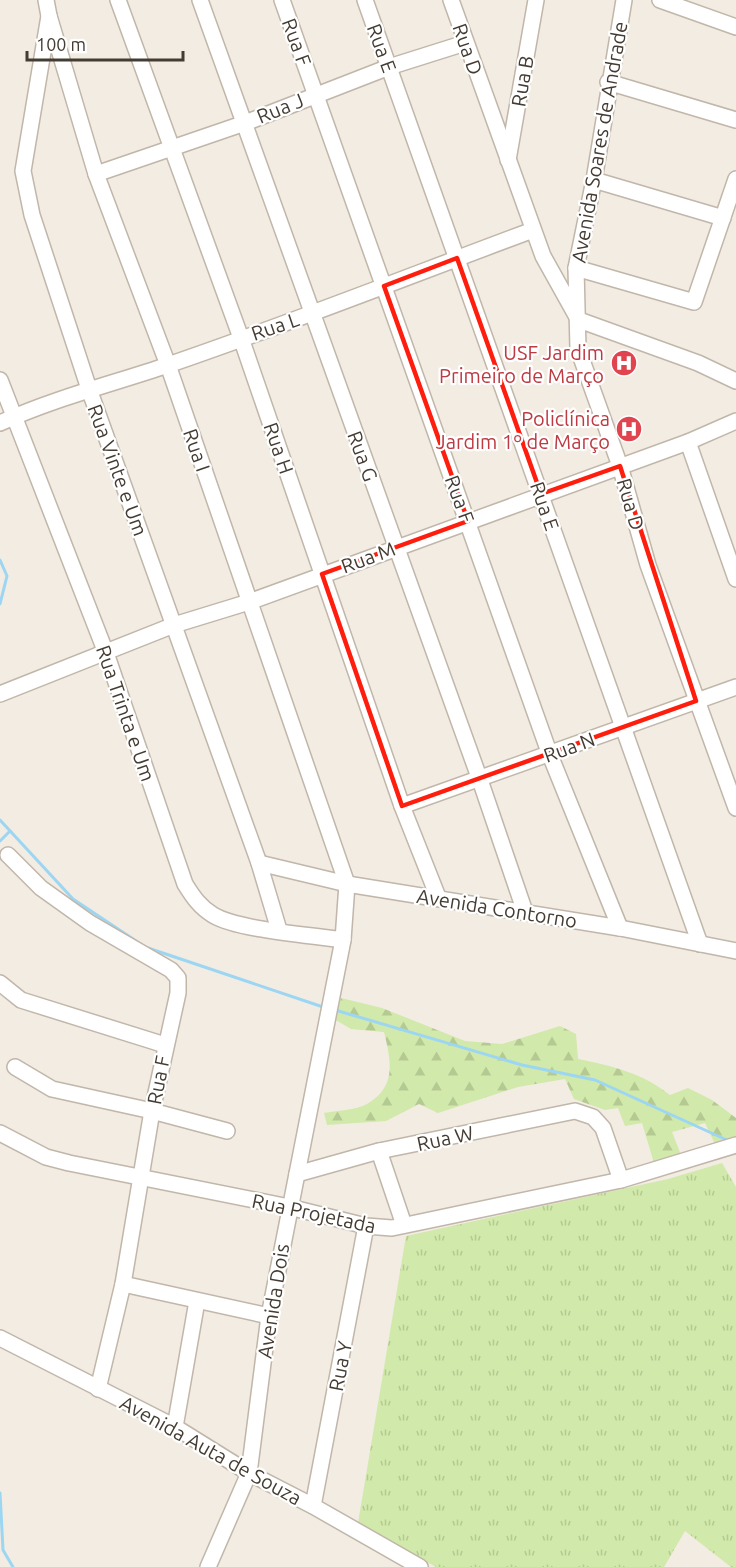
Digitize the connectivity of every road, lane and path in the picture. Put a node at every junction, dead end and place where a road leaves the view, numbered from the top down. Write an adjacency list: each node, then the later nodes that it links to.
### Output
1 (46, 0): 10 (street, Rua Vinte e Um)
2 (118, 0): 18 (street, Rua H)
3 (200, 0): 17 (street, Rua G)
4 (282, 0): 15 (street, Rua F)
5 (365, 0): 13 (street, Rua E)
6 (536, 0): 19 (street, Rua B)
7 (624, 0): 14 (street, Avenida Soares de Andrade)
8 (660, 0): 11 (street)
9 (453, 3): 12 (street, Rua D)
10 (49, 16): 20 (street, Rua I); 34 (street, Rua Vinte e Um)
11 (736, 27)
12 (465, 43): 13 (street, Rua J); 19 (street, Rua D)
13 (389, 68): 15 (street, Rua J); 25 (street, Rua E)
14 (608, 82): 16 (street); 22 (street, Avenida Soares de Andrade)
15 (316, 94): 17 (street, Rua J); 27 (street, Rua F)
16 (736, 120)
17 (246, 123): 18 (street, Rua J); 28 (street, Rua G)
18 (171, 147): 20 (street, Rua J); 30 (street, Rua H)
19 (508, 162): 24 (street, Rua D)
20 (96, 174): 31 (street, Rua I)
21 (736, 179): 23 (street)
22 (594, 180): 23 (street); 26 (street, Avenida Soares de Andrade)
23 (723, 218): 26 (street)
24 (533, 231): 25 (street, Rua L); 29 (street, Rua D)
25 (457, 258): 27 (street, Rua L); 39 (street, Rua E)
26 (576, 268): 29 (street, Avenida Soares de Andrade)
27 (384, 286): 28 (street, Rua L); 40 (street, Rua F)
28 (312, 313): 30 (street, Rua L); 41 (street, Rua G)
29 (579, 320): 33 (street); 38 (street, Rua D)
30 (241, 338): 31 (street, Rua L); 42 (street, Rua H)
31 (168, 365): 34 (street, Rua L); 44 (street, Rua I)
32 (0, 380): 35 (street, Rua Trinta e Um)
33 (736, 381)
34 (89, 389): 35 (street, Rua L); 45 (street, Rua Vinte e Um)
35 (7, 420): 46 (street, Rua Trinta e Um)
36 (736, 421): 37 (street, Rua M)
37 (688, 441): 38 (street, Rua M); 43 (street)
38 (620, 466): 39 (street, Rua M); 49 (street, Rua D)
39 (541, 494): 40 (street, Rua M); 50 (street, Rua E)
40 (468, 521): 41 (street, Rua M); 51 (street, Rua F)
41 (396, 548): 42 (street, Rua M); 52 (street, Rua G)
42 (322, 574): 44 (street, Rua M); 53 (street, Rua H)
43 (736, 579)
44 (249, 602): 45 (street, Rua M); 57 (street, Rua I)
45 (174, 625): 46 (street, Rua M); 56 (street, Rua Vinte e Um)
46 (106, 653): 48 (street, Rua M); 61 (street, Rua Trinta e Um)
47 (736, 687): 49 (street, Rua N)
48 (0, 694)
49 (696, 701): 50 (street, Rua N); 54 (street, Rua D)
50 (622, 728): 51 (street, Rua N); 63 (street, Rua E)
51 (549, 755): 52 (street, Rua N); 60 (street, Rua F)
52 (480, 780): 53 (street, Rua N); 59 (street, Rua G)
53 (402, 806): 58 (street, Rua H)
54 (736, 808)
55 (8, 855): 66 (street, Rua F)
56 (259, 863): 57 (street, Avenida Contorno); 61 (street, Rua Vinte e Um)
57 (347, 884): 58 (street, Avenida Contorno); 62 (street, Avenida Dois)
58 (438, 897): 59 (street, Avenida Contorno)
59 (525, 912): 60 (street, Avenida Contorno)
60 (620, 928): 63 (street, Avenida Contorno)
61 (279, 930): 62 (street, Rua Trinta e Um)
62 (343, 940): 73 (street, Avenida Dois)
63 (700, 944): 64 (street, Avenida Contorno)
64 (736, 951)
65 (0, 982): 66 (street)
66 (165, 1045): 68 (street, Rua F)
67 (15, 1067): 68 (street)
68 (152, 1111): 69 (street); 74 (street, Rua F)
69 (227, 1131)
70 (0, 1132): 74 (street, Rua Projetada)
71 (730, 1147): 75 (street, Rua Projetada)
72 (379, 1151): 73 (street, Rua W); 75 (street, Rua W); 77 (street)
73 (297, 1174): 76 (street, Avenida Dois)
74 (139, 1179): 76 (street, Rua Projetada); 79 (street, Rua F)
75 (621, 1180): 77 (street, Rua Projetada)
76 (289, 1207): 78 (street, Rua Projetada); 81 (street, Avenida Dois)
77 (404, 1225): 78 (street, Rua Projetada)
78 (366, 1226): 86 (street, Rua Y)
79 (123, 1284): 80 (street); 83 (street, Rua F)
80 (196, 1301): 81 (street); 84 (street)
81 (269, 1316): 85 (street, Avenida Dois)
82 (0, 1338): 83 (street, Avenida Auta de Souza)
83 (98, 1389): 84 (street, Avenida Auta de Souza)
84 (175, 1427): 85 (street, Avenida Auta de Souza)
85 (249, 1473): 86 (street, Avenida Auta de Souza); 87 (street, Avenida Dois)
86 (314, 1506): 88 (street, Avenida Auta de Souza)
87 (208, 1567)
88 (420, 1567)

